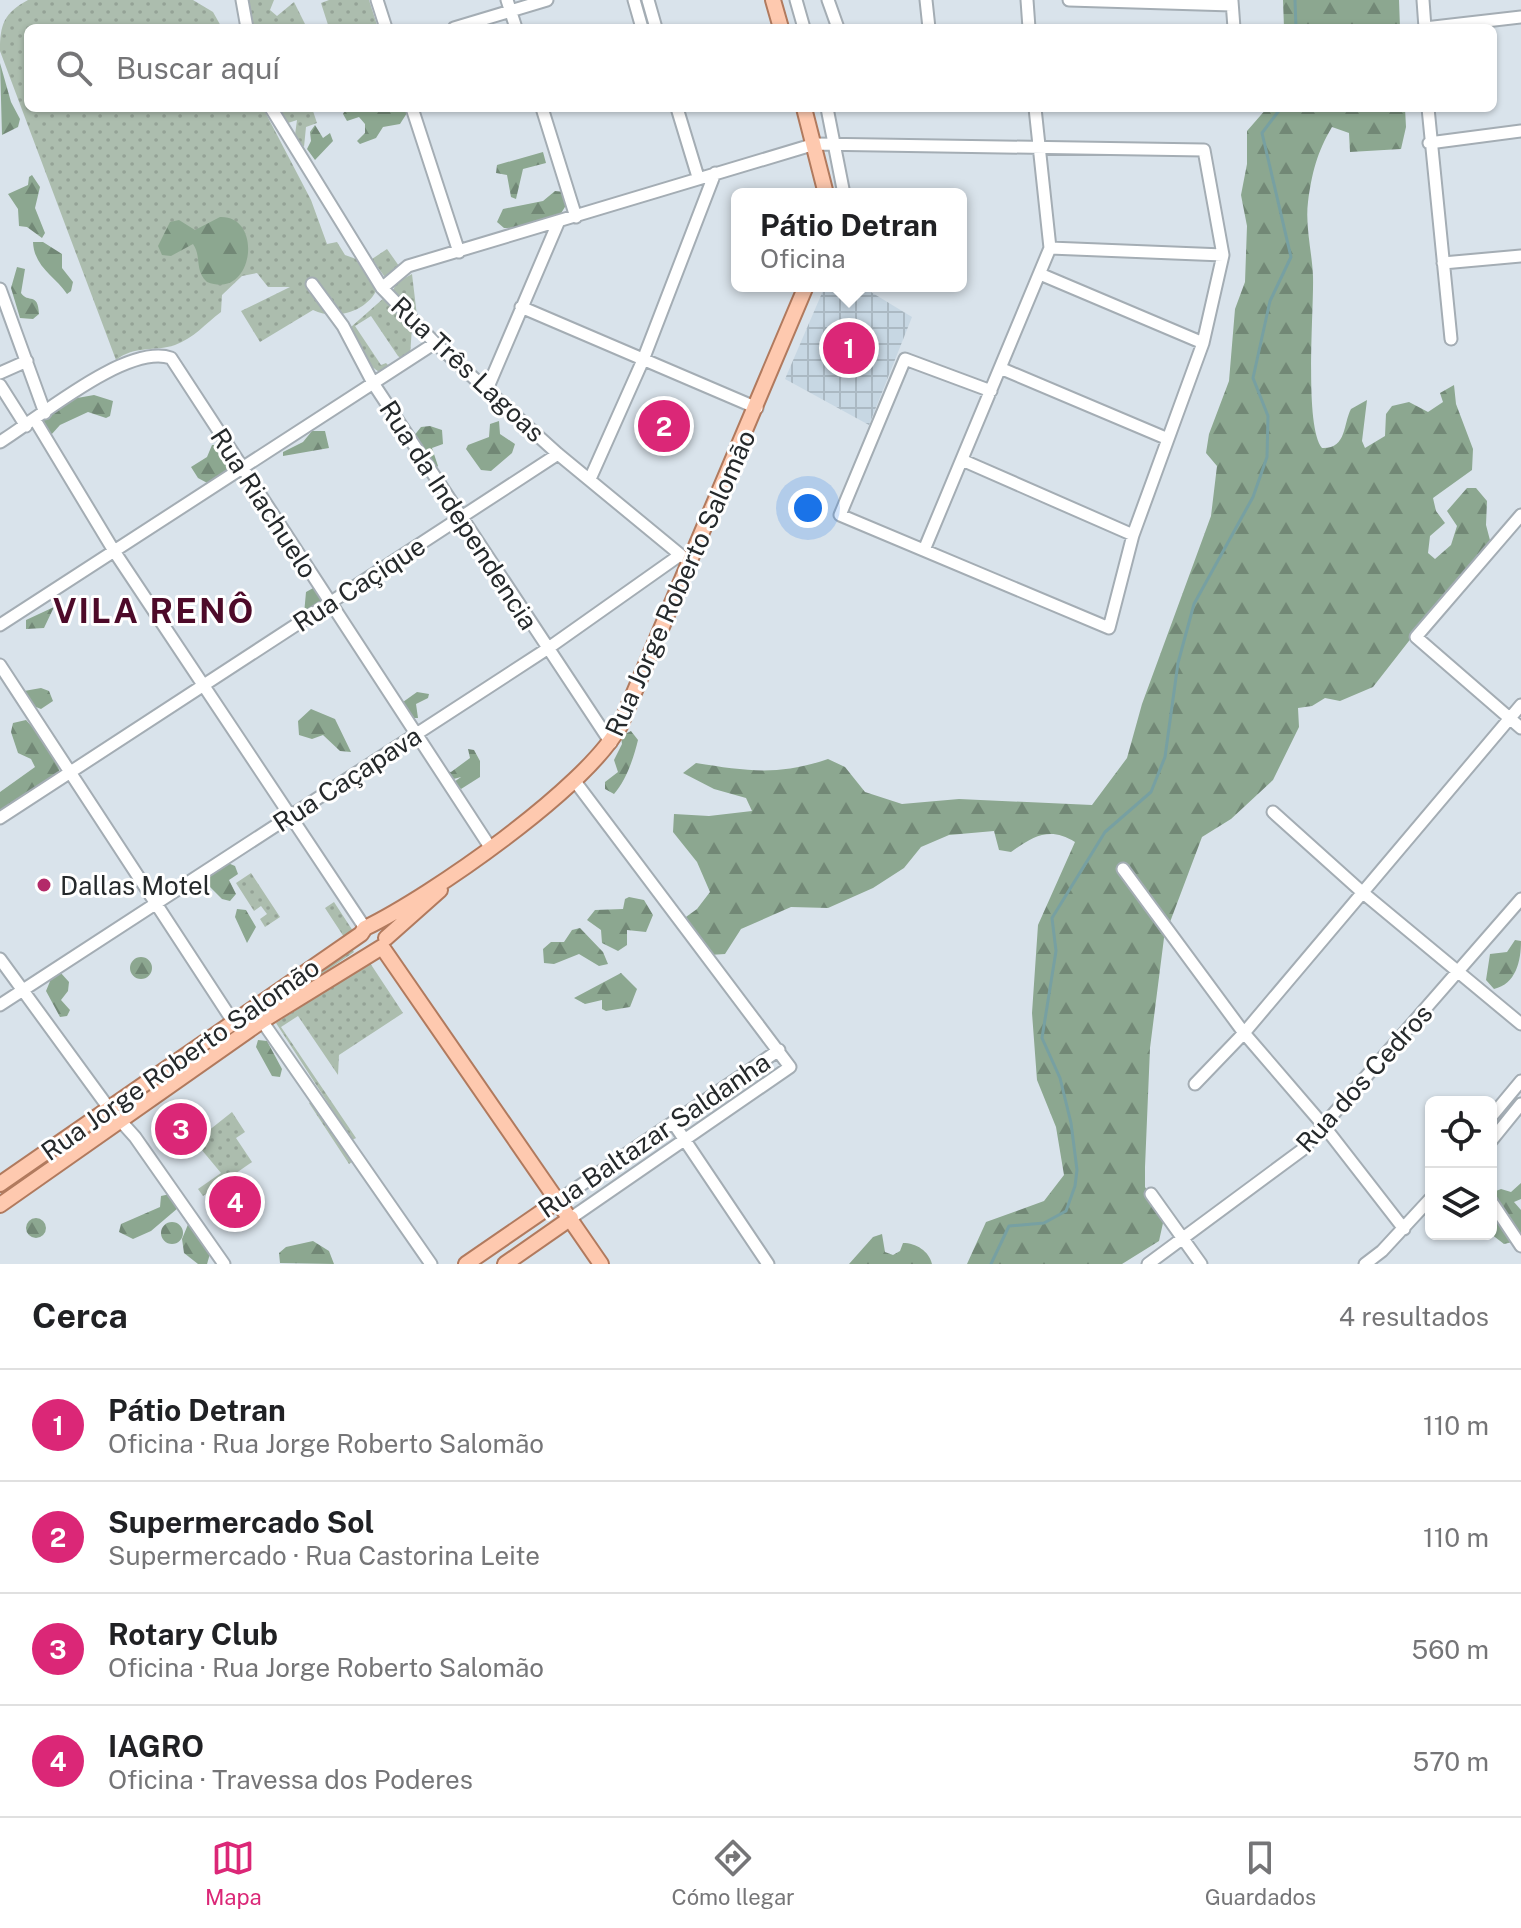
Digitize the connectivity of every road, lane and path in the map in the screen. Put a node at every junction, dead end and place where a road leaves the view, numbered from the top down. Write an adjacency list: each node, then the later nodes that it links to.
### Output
1 (242, 0): 16 (street)
2 (377, 0): 17 (street)
3 (547, 0): 14 (street)
4 (634, 0): 19 (street)
5 (648, 0): 20 (street)
6 (773, 0): 21 (main road)
7 (796, 0): 22 (street)
8 (828, 0): 23 (street)
9 (926, 0): 24 (street)
10 (1027, 0): 25 (street)
11 (1069, 0): 13 (street)
12 (1423, 0): 27 (street)
13 (1232, 2): 26 (street)
14 (509, 6): 18 (street)
15 (1521, 17): 28 (street)
16 (246, 24)
17 (385, 24)
18 (464, 24)
19 (641, 24)
20 (655, 24)
21 (780, 24)
22 (803, 24)
23 (837, 24)
24 (929, 24)
25 (1029, 24)
26 (1234, 24)
27 (1425, 24)
28 (1460, 24)
29 (273, 112): 55 (street, Rua Três Lagoas)
30 (413, 112): 49 (street)
31 (543, 112): 46 (street)
32 (676, 112): 43 (street)
33 (805, 112): 40 (main road)
34 (828, 112): 38 (street)
35 (1035, 112): 41 (street)
36 (1428, 112): 39 (street)
37 (1521, 131): 39 (street)
38 (836, 142): 40 (street); 41 (street); 45 (street)
39 (1429, 143): 52 (street)
40 (815, 144): 42 (street); 44 (main road)
41 (1038, 148): 48 (street); 50 (street)
42 (715, 173): 43 (street); 62 (street)
43 (698, 177): 46 (street)
44 (825, 188)
45 (843, 188)
46 (576, 217): 47 (street)
47 (558, 223): 49 (street); 58 (street)
48 (1050, 248): 50 (street); 53 (street)
49 (459, 252): 55 (street)
50 (1223, 255): 61 (street)
51 (1521, 256): 52 (street)
52 (1443, 263): 59 (street)
53 (1040, 274): 61 (street); 64 (street)
54 (312, 284): 66 (street, Rua da Independencia)
55 (382, 288): 60 (street, Rua Três Lagoas)
56 (0, 289): 63 (street)
57 (804, 292): 70 (main road, Rua Jorge Roberto Salomão)
58 (521, 307): 62 (street); 68 (street)
59 (1451, 339)
60 (435, 343): 66 (street); 68 (street, Rua Três Lagoas)
61 (1203, 343): 72 (street)
62 (643, 360): 70 (street); 77 (street)
63 (27, 361): 65 (street); 71 (street)
64 (1000, 368): 69 (street); 72 (street)
65 (0, 373)
66 (373, 383): 76 (street); 79 (street, Rua da Independencia)
67 (0, 385): 71 (street)
68 (488, 387): 74 (street, Rua Três Lagoas)
69 (991, 391): 75 (street); 81 (street)
70 (757, 408): 83 (main road, Rua Jorge Roberto Salomão)
71 (35, 420): 73 (street); 76 (street, Rua Riachuelo); 82 (street)
72 (1168, 439): 80 (street)
73 (0, 442)
74 (558, 454): 77 (street, Rua Três Lagoas); 79 (street, Rua Caçique)
75 (962, 460): 80 (street); 81 (street)
76 (241, 468): 82 (street); 84 (street, Rua Riachuelo)
77 (590, 479): 83 (street, Rua Três Lagoas)
78 (1521, 515): 90 (street)
79 (461, 518): 84 (street, Rua Caçique); 86 (street, Rua da Independencia)
80 (1133, 535): 81 (street)
81 (924, 550)
82 (114, 551): 85 (street); 88 (street)
83 (685, 558): 86 (street, Rua Caçapava); 93 (main road, Rua Jorge Roberto Salomão)
84 (329, 604): 88 (street, Rua Caçique); 92 (street, Rua Riachuelo)
85 (0, 625)
86 (547, 649): 92 (street, Rua Caçapava); 93 (street, Rua da Independencia)
87 (0, 665): 94 (street)
88 (203, 683): 94 (street, Rua Caçique); 97 (street)
89 (1521, 705): 90 (street)
90 (1509, 718): 91 (street); 102 (street)
91 (1521, 728)
92 (416, 734): 97 (street, Rua Caçapava); 99 (street, Rua Riachuelo)
93 (611, 743): 95 (main road, Rua Jorge Roberto Salomão)
94 (69, 771): 98 (street, Rua Caçique); 104 (street)
95 (574, 780): 99 (main road, Rua Jorge Roberto Salomão); 115 (street)
96 (1273, 812): 102 (street)
97 (290, 816): 104 (street, Rua Caçapava); 105 (street)
98 (0, 818)
99 (490, 847): 100 (main road, Rua Jorge Roberto Salomão)
100 (460, 869): 105 (main road, Rua Jorge Roberto Salomão); 106 (main road, Rua Jorge Roberto Salomão)
101 (1123, 869): 114 (street)
102 (1362, 892): 108 (street); 114 (street)
103 (1521, 899): 108 (street, Rua dos Cedros)
104 (157, 904): 109 (street, Rua Caçapava); 112 (street)
105 (366, 929): 106 (main road); 106 (main road); 112 (main road, Rua Jorge Roberto Salomão)
106 (381, 945): 111 (main road, Rua Jorge Roberto Salomão); 128 (main road)
107 (0, 959): 109 (street)
108 (1459, 972): 113 (street); 123 (street, Rua dos Cedros)
109 (21, 991): 110 (street, Rua Caçapava); 119 (street)
110 (0, 1005)
111 (262, 1021): 121 (main road, Rua Jorge Roberto Salomão); 139 (street)
112 (234, 1023): 119 (main road, Rua Jorge Roberto Salomão)
113 (1521, 1024)
114 (1244, 1033): 117 (street); 123 (street)
115 (779, 1050): 122 (street, Rua Baltazar Saldanha); 125 (street, Rua Baltazar Saldanha)
116 (1521, 1081): 120 (street)
117 (1195, 1084)
118 (1521, 1104): 124 (street)
119 (108, 1107): 121 (street); 126 (main road, Rua Jorge Roberto Salomão)
120 (1497, 1110)
121 (120, 1121): 129 (main road, Rua Jorge Roberto Salomão); 138 (street)
122 (674, 1124): 125 (street); 128 (street, Rua Baltazar Saldanha)
123 (1324, 1126): 133 (street); 134 (street, Rua dos Cedros)
124 (1497, 1134)
125 (684, 1139): 132 (street, Rua Baltazar Saldanha); 143 (street)
126 (0, 1184)
127 (1151, 1194): 134 (street)
128 (559, 1200): 132 (main road); 140 (main road, Rua Baltazar Saldanha)
129 (0, 1205)
130 (1425, 1205): 133 (street)
131 (1497, 1210): 135 (street)
132 (571, 1218): 141 (main road, Rua Baltazar Saldanha); 142 (main road)
133 (1404, 1229): 136 (street)
134 (1183, 1238): 144 (street, Rua dos Cedros); 145 (street)
135 (1521, 1246)
136 (1382, 1251): 137 (street); 146 (street)
137 (1389, 1263)
138 (224, 1264)
139 (431, 1264)
140 (466, 1264)
141 (505, 1264)
142 (601, 1264)
143 (768, 1264)
144 (1148, 1264)
145 (1201, 1264)
146 (1365, 1264)

